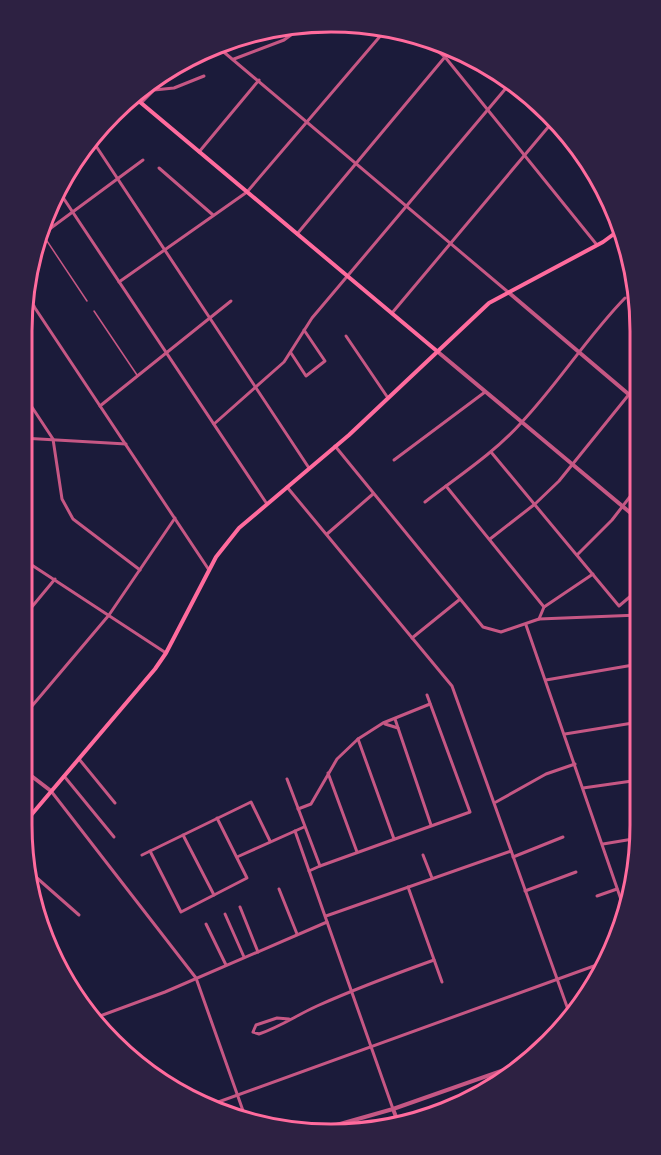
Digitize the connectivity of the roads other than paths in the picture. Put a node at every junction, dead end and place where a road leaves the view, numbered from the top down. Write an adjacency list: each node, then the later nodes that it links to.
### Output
1 (293, 34): 6 (street)
2 (381, 36): 12 (street)
3 (223, 51): 6 (street)
4 (438, 51): 5 (street)
5 (445, 57): 11 (street); 18 (street)
6 (234, 60): 8 (street)
7 (204, 76): 10 (street)
8 (259, 80): 12 (street); 15 (street)
9 (506, 88): 11 (street)
10 (141, 103): 15 (main road)
11 (488, 110): 16 (street); 23 (street)
12 (306, 123): 18 (street); 21 (street)
13 (549, 126): 16 (street)
14 (95, 145): 20 (street)
15 (199, 152): 21 (main road)
16 (524, 155): 30 (street); 31 (street)
17 (143, 160): 20 (street)
18 (355, 164): 23 (street); 27 (street)
19 (159, 168): 25 (street)
20 (117, 178): 24 (street); 32 (street)
21 (247, 192): 25 (street); 27 (main road)
22 (63, 197): 24 (street)
23 (406, 207): 30 (street); 33 (street)
24 (74, 213): 26 (street); 34 (street)
25 (213, 215): 32 (street)
26 (48, 231)
27 (297, 234): 33 (main road)
28 (614, 234): 31 (main road)
29 (45, 240): 37 (lane)
30 (450, 244): 35 (street); 41 (street)
31 (597, 245): 35 (main road)
32 (163, 249): 34 (street); 42 (street)
33 (347, 276): 41 (main road); 43 (street)
34 (119, 282): 47 (street)
35 (508, 292): 45 (street); 46 (main road)
36 (625, 298): 45 (street)
37 (87, 301)
38 (231, 301): 42 (street)
39 (34, 306): 54 (street)
40 (94, 311): 49 (lane)
41 (392, 314): 46 (main road)
42 (209, 318): 47 (street); 50 (street)
43 (304, 330): 48 (street); 48 (street)
44 (346, 336): 53 (street)
45 (578, 351): 52 (street); 56 (street)
46 (438, 352): 51 (street); 53 (main road)
47 (166, 353): 49 (street); 57 (street)
48 (291, 353): 50 (street)
49 (138, 376): 54 (street)
50 (257, 389): 57 (street); 65 (street)
51 (485, 392): 56 (street); 63 (street)
52 (629, 394): 64 (street)
53 (388, 398): 61 (main road)
54 (100, 406): 60 (street)
55 (32, 407): 59 (street)
56 (522, 423): 62 (street); 64 (street)
57 (214, 424): 71 (street)
58 (32, 438): 59 (street)
59 (53, 439): 60 (street); 80 (street)
60 (126, 444): 75 (street)
61 (335, 446): 65 (main road); 68 (street)
62 (491, 452): 66 (street); 72 (street)
63 (394, 460)
64 (572, 465): 72 (street); 73 (street)
65 (309, 468): 67 (main road)
66 (446, 486): 70 (street); 77 (street)
67 (287, 487): 71 (main road); 76 (street)
68 (373, 493): 76 (street); 85 (street)
69 (630, 496): 73 (street)
70 (424, 502)
71 (267, 504): 81 (main road)
72 (535, 504): 77 (street); 78 (street)
73 (622, 506): 74 (street); 78 (street)
74 (630, 513)
75 (175, 518): 80 (street); 81 (street)
76 (327, 534): 92 (street)
77 (490, 539): 87 (street)
78 (577, 555): 82 (street)
79 (32, 565): 83 (street)
80 (140, 570): 88 (street)
81 (209, 570): 93 (main road)
82 (593, 574): 84 (street); 87 (street)
83 (55, 579): 86 (street); 88 (street)
84 (630, 597)
85 (459, 600): 91 (street); 92 (street)
86 (32, 607)
87 (544, 607): 90 (street)
88 (109, 615): 93 (street); 98 (street)
89 (630, 615): 90 (street)
90 (539, 619): 91 (street)
91 (526, 625): 95 (street)
92 (412, 638): 116 (street)
93 (166, 653): 105 (main road)
94 (630, 666): 95 (street)
95 (546, 681): 103 (street)
96 (427, 695): 97 (street)
97 (430, 704): 99 (street); 121 (street)
98 (32, 706)
99 (394, 718): 100 (street); 102 (street)
100 (383, 723): 102 (street); 104 (street)
101 (630, 723): 103 (street)
102 (398, 728): 121 (street)
103 (565, 734): 106 (street)
104 (358, 739): 107 (street); 127 (street)
105 (79, 759): 109 (main road); 117 (street)
106 (575, 764): 114 (street); 116 (street)
107 (328, 774): 112 (street); 113 (street)
108 (32, 776): 115 (street)
109 (64, 776): 115 (main road); 125 (street)
110 (287, 779): 118 (street)
111 (630, 781): 114 (street)
112 (321, 785): 113 (street); 118 (street)
113 (332, 785): 135 (street)
114 (583, 788): 131 (street)
115 (51, 791): 119 (main road); 164 (street)
116 (495, 802): 134 (street)
117 (115, 803)
118 (298, 809): 122 (street)
119 (32, 813)
120 (217, 818): 124 (street); 129 (street); 138 (street)
121 (431, 825): 127 (street)
122 (305, 827): 123 (street); 130 (street)
123 (295, 831): 129 (street); 132 (street)
124 (183, 835): 133 (street); 149 (street)
125 (114, 837)
126 (564, 837): 139 (street)
127 (394, 839): 135 (street)
128 (629, 840): 131 (street)
129 (270, 841): 138 (street)
130 (312, 844): 132 (street); 140 (street)
131 (602, 844): 147 (street)
132 (302, 849): 141 (street)
133 (150, 851): 136 (street); 149 (street)
134 (511, 851): 139 (street); 144 (street)
135 (357, 852): 140 (street)
136 (142, 855)
137 (423, 855): 144 (street)
138 (237, 857): 149 (street)
139 (513, 857): 148 (street)
140 (320, 866): 141 (street)
141 (309, 871): 155 (street)
142 (576, 872): 148 (street)
143 (36, 877): 154 (street)
144 (432, 879): 145 (street)
145 (408, 887): 155 (street); 161 (street)
146 (279, 889): 158 (street)
147 (617, 889): 150 (street); 151 (street)
148 (525, 891): 165 (street)
149 (214, 895)
150 (597, 896)
151 (620, 898)
152 (240, 907): 159 (street)
153 (225, 914): 160 (street)
154 (79, 915)
155 (326, 916): 156 (street)
156 (327, 921): 158 (street); 167 (street)
157 (206, 924): 162 (street)
158 (297, 934): 159 (street)
159 (258, 952): 160 (street)
160 (244, 957): 162 (street)
161 (434, 960): 166 (street); 167 (street)
162 (226, 965): 164 (street)
163 (594, 966): 165 (street)
164 (196, 978): 169 (street); 173 (street)
165 (557, 980): 168 (street); 171 (street)
166 (442, 982)
167 (352, 990): 170 (street); 171 (street)
168 (567, 1008)
169 (100, 1016)
170 (289, 1019): 170 (street)
171 (372, 1047): 173 (street); 175 (street)
172 (498, 1072): 175 (street)
173 (237, 1095): 174 (street); 176 (street)
174 (218, 1102)
175 (393, 1109): 177 (street); 178 (street)
176 (243, 1110)
177 (396, 1116)
178 (342, 1123)

